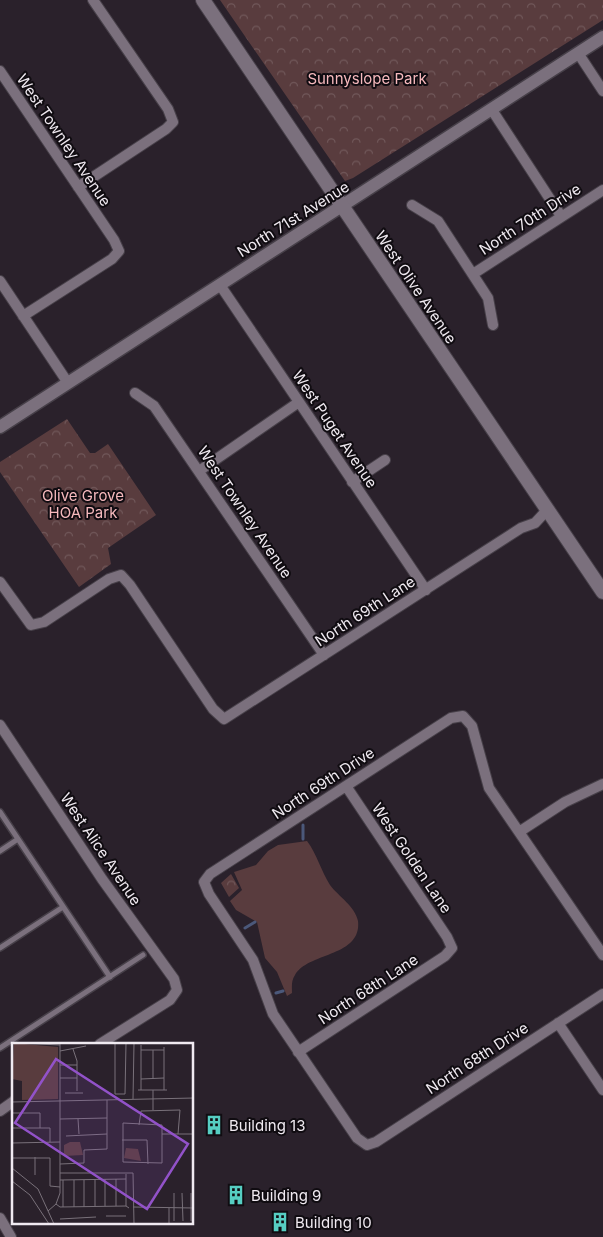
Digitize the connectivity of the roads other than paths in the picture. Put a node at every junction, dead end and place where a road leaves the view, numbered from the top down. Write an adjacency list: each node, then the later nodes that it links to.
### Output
1 (93, 0): 8 (street)
2 (203, 0): 11 (main road, West Olive Avenue)
3 (603, 37): 4 (street, North 71st Avenue)
4 (578, 53): 6 (street); 7 (street, North 71st Avenue)
5 (0, 71): 8 (street, West Townley Avenue)
6 (603, 91)
7 (492, 110): 11 (street, North 71st Avenue); 12 (street)
8 (78, 187): 16 (street, West Townley Avenue)
9 (603, 190): 12 (street, North 70th Drive)
10 (412, 205): 13 (street)
11 (343, 207): 15 (street, North 71st Avenue); 25 (main road, West Olive Avenue)
12 (561, 216): 13 (street, North 70th Drive)
13 (472, 274): 17 (street)
14 (0, 281): 16 (street)
15 (220, 284): 18 (street, North 71st Avenue); 20 (street, West Puget Avenue)
16 (24, 316): 18 (street)
17 (493, 325)
18 (68, 382): 21 (street, North 71st Avenue)
19 (135, 393): 23 (street, West Townley Avenue)
20 (299, 402): 23 (street); 24 (street, West Puget Avenue)
21 (0, 427)
22 (385, 460): 24 (street)
23 (199, 471): 29 (street, West Townley Avenue)
24 (352, 482): 27 (street, West Puget Avenue)
25 (548, 509): 27 (street, North 69th Lane); 28 (main road, West Olive Avenue)
26 (0, 582): 29 (street, North 69th Lane)
27 (426, 590): 29 (street, North 69th Lane)
28 (603, 592)
29 (324, 655)
30 (0, 725): 45 (street, West Alice Avenue)
31 (603, 784): 34 (street)
32 (346, 786): 34 (street, North 69th Drive); 39 (street, West Golden Lane); 47 (street, North 69th Drive)
33 (0, 812): 35 (lane)
34 (519, 832): 41 (street)
35 (18, 839): 36 (lane); 37 (lane)
36 (0, 851)
37 (64, 907): 38 (lane); 42 (lane)
38 (0, 948)
39 (452, 948): 47 (street, North 68th Lane)
40 (143, 955): 42 (lane)
41 (603, 955)
42 (110, 976): 46 (lane)
43 (603, 994): 44 (street, North 68th Drive)
44 (558, 1023): 47 (street, North 68th Drive); 48 (street)
45 (102, 1043)
46 (0, 1048)
47 (298, 1052)
48 (603, 1090)
49 (12, 1102): 50 (street)
50 (0, 1111)
51 (0, 1218): 52 (street)
52 (11, 1237)

